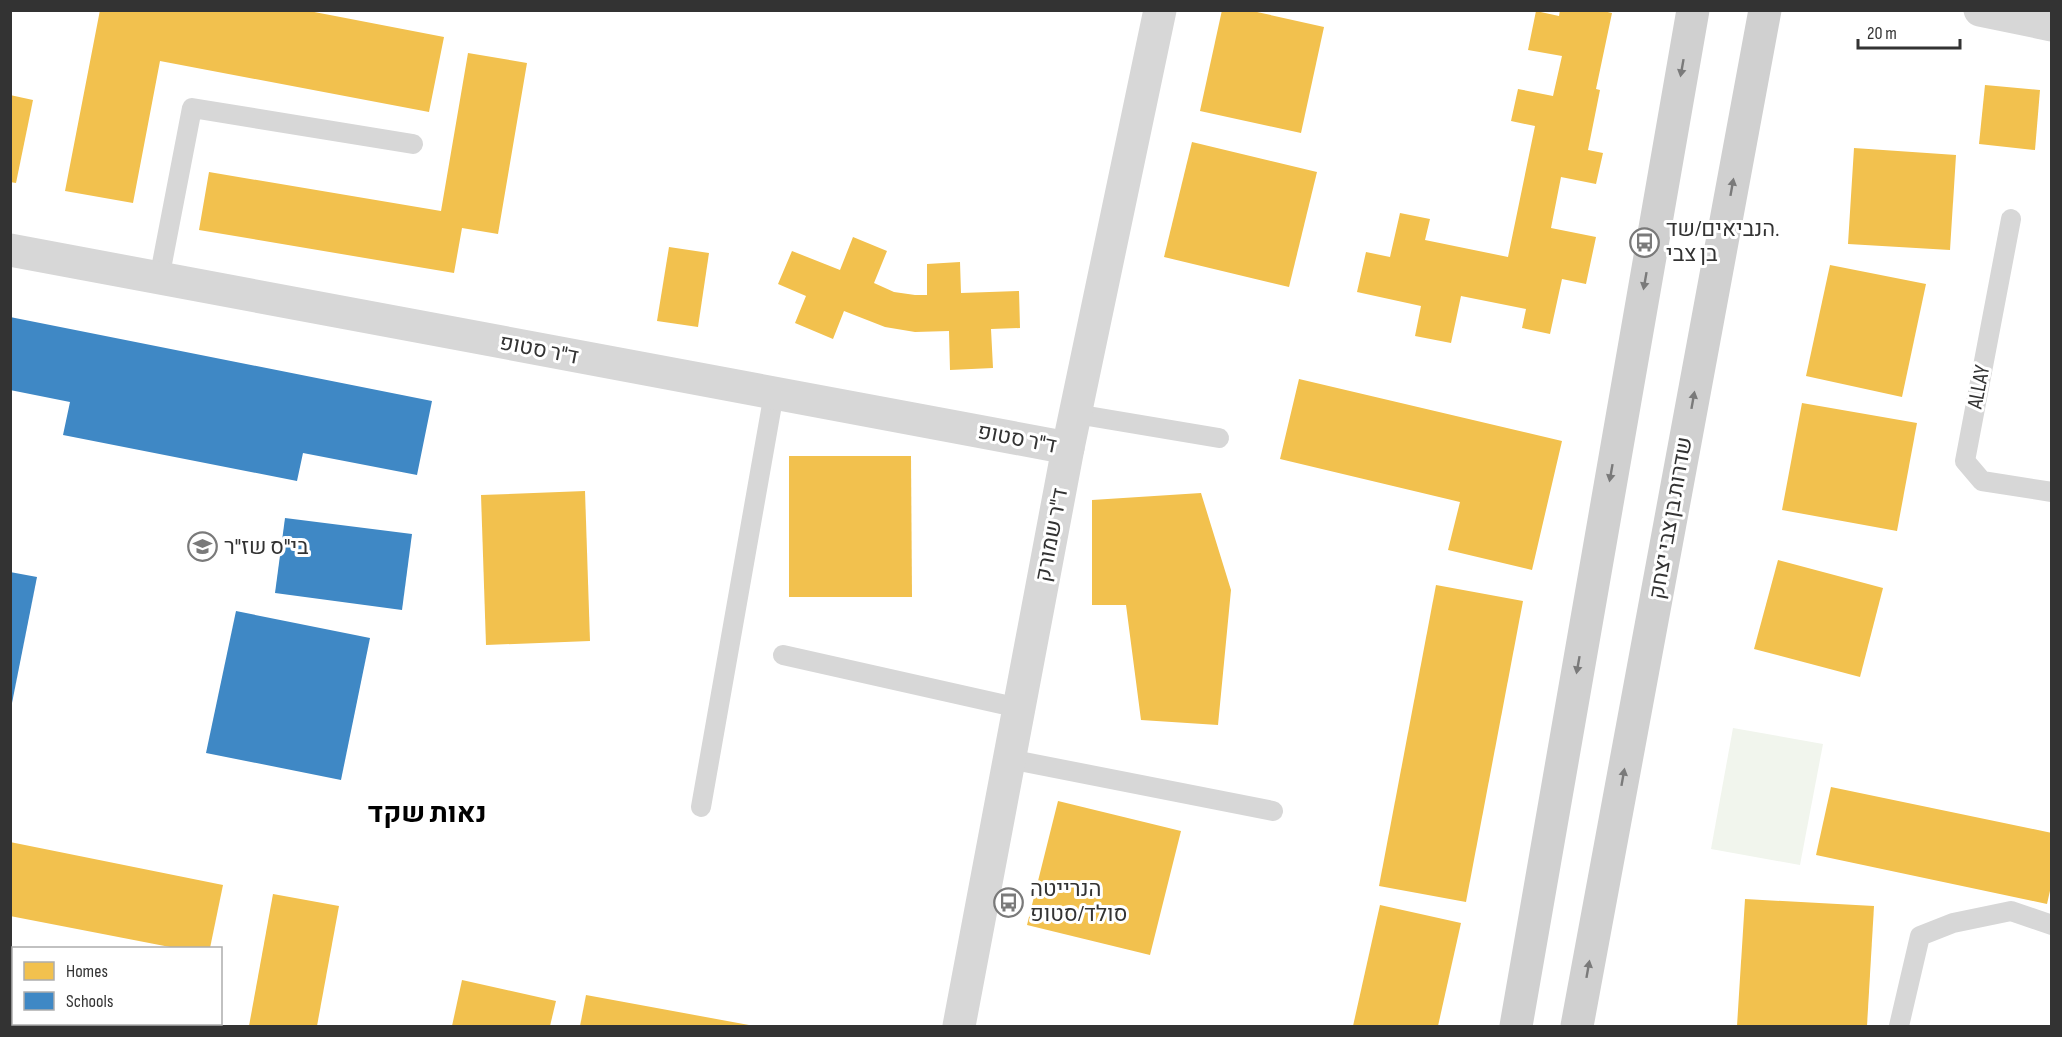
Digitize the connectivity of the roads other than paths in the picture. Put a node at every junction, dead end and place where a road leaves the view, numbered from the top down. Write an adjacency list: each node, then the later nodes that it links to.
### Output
1 (1160, 10): 11 (street, ד"ר שמורק)
2 (1693, 10): 22 (main road, one-way to 22)
3 (1765, 10): 23 (main road, שדרות בן צבי יצחק, one-way to 3)
4 (1980, 10): 5 (street)
5 (2052, 26)
6 (414, 144): 9 (lane)
7 (2011, 219): 14 (lane, ALLAY)
8 (10, 250): 9 (street, ד"ר סטופ)
9 (159, 279): 10 (street, ד"ר סטופ)
10 (774, 393): 13 (street, ד"ר סטופ); 18 (lane)
11 (1076, 414): 12 (lane); 13 (street, ד"ר שמורק)
12 (1219, 438)
13 (1068, 448): 16 (street, ד"ר שמורק)
14 (2052, 492)
15 (783, 655): 16 (lane)
16 (1019, 708): 17 (street, ד"ר שמורק)
17 (1010, 759): 19 (lane); 21 (street, ד"ר שמורק)
18 (701, 807)
19 (1273, 811)
20 (2052, 925): 24 (lane)
21 (959, 1026)
22 (1516, 1026)
23 (1577, 1026)
24 (1899, 1026)

